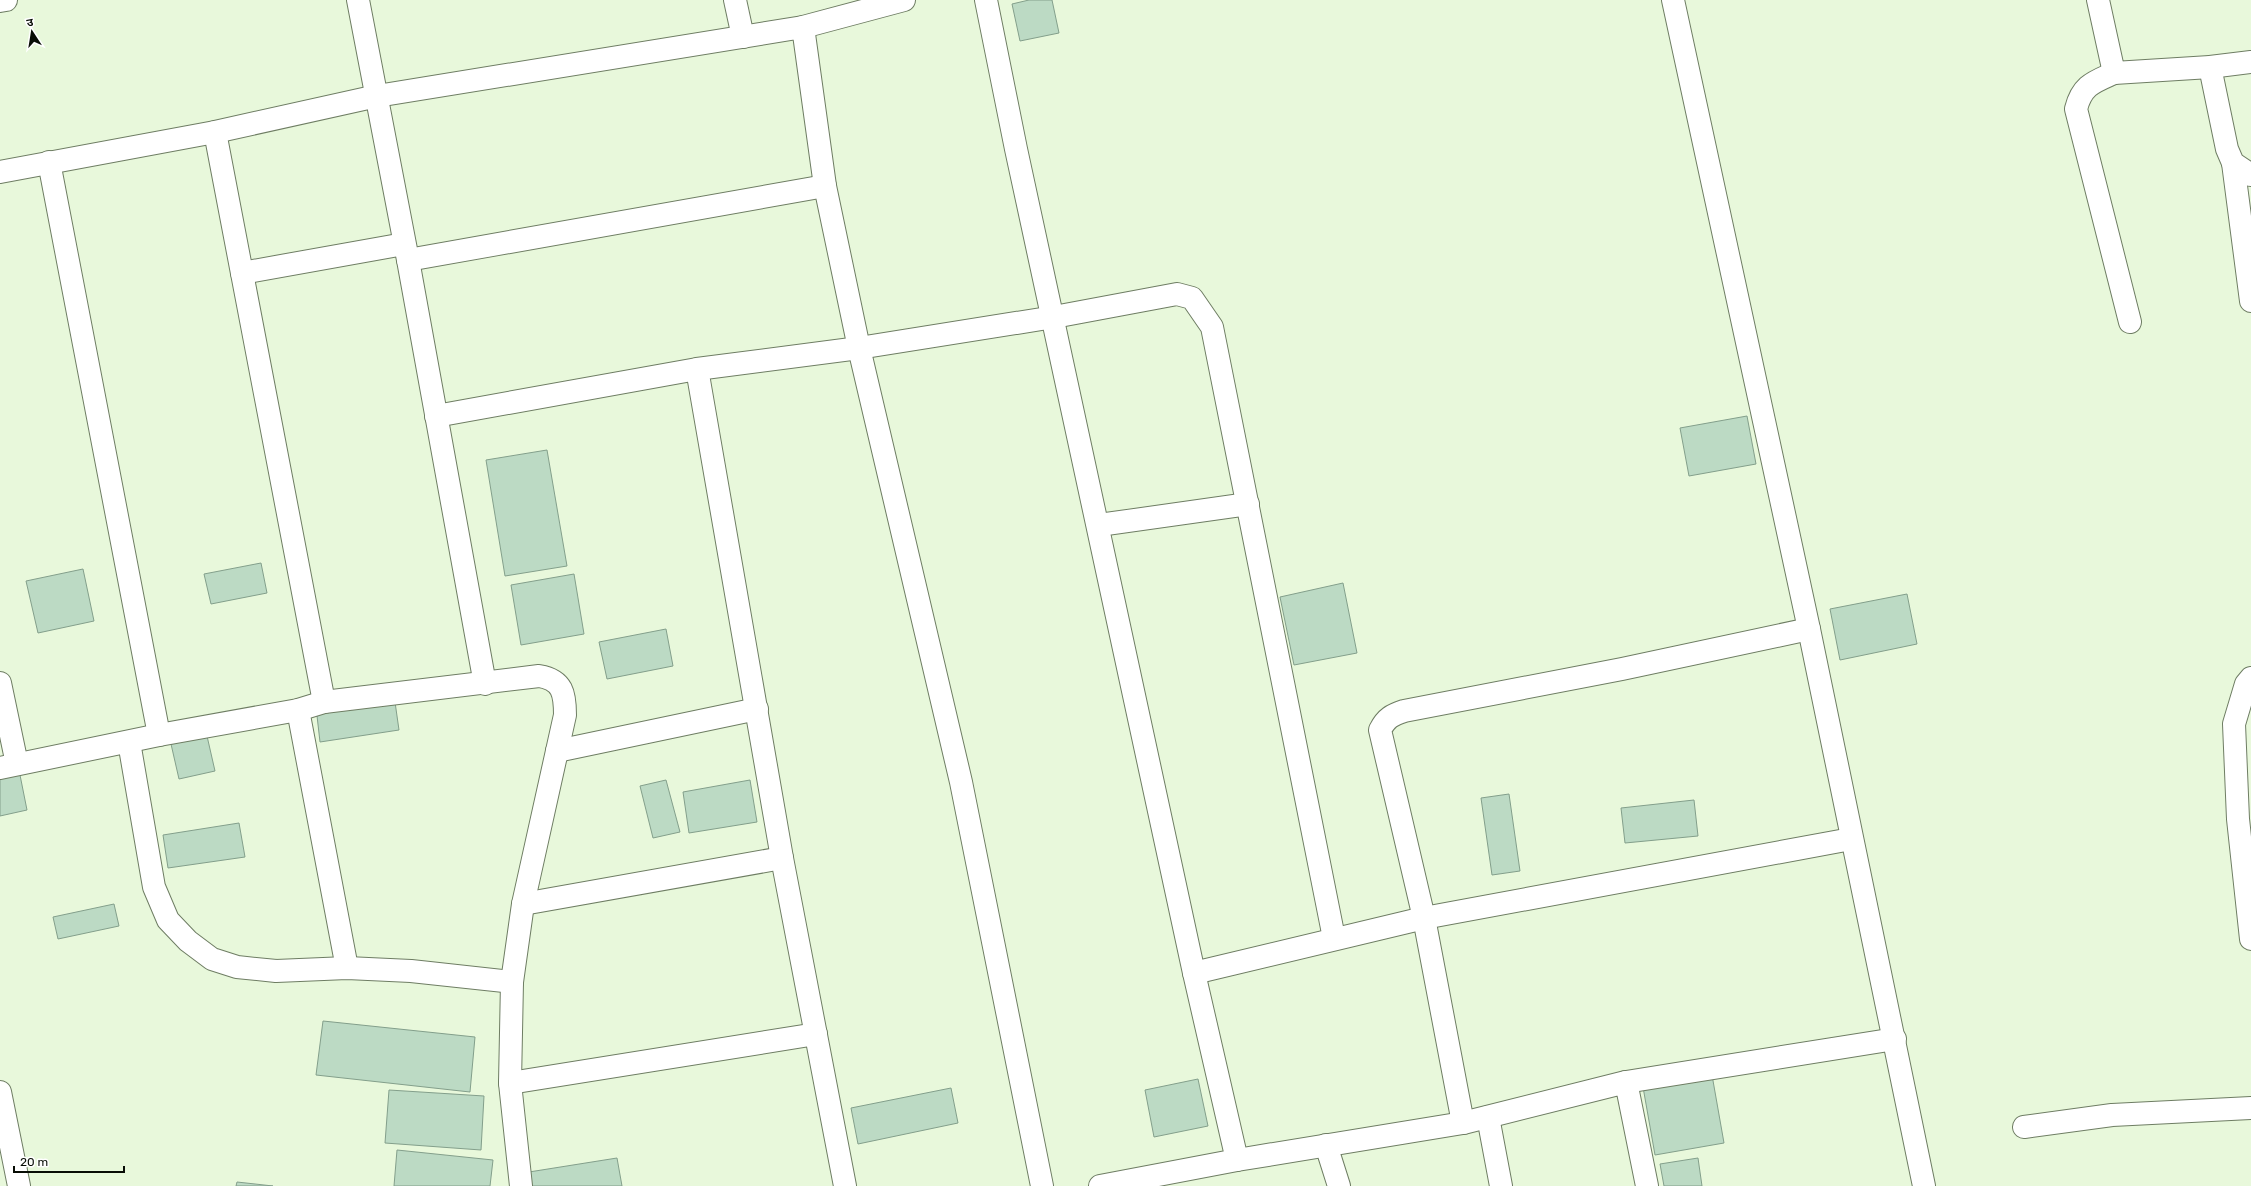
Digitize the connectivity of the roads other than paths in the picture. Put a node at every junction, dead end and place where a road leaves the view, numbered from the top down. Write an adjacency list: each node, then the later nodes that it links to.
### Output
1 (6, 0): 8 (street)
2 (358, 0): 14 (street)
3 (735, 0): 10 (street)
4 (904, 0): 9 (street)
5 (986, 0): 24 (street)
6 (1673, 0): 31 (street)
7 (2098, 0): 13 (street)
8 (0, 1)
9 (803, 27): 10 (street); 20 (street)
10 (743, 37): 14 (street)
11 (2251, 62): 12 (street)
12 (2210, 67): 13 (street); 17 (street)
13 (2114, 73): 25 (street)
14 (377, 96): 15 (street); 21 (street)
15 (215, 132): 16 (street); 22 (street)
16 (48, 162): 18 (street); 38 (street)
17 (2233, 163): 19 (street); 23 (street)
18 (0, 172)
19 (2251, 175)
20 (825, 186): 21 (street); 26 (street)
21 (406, 252): 22 (street); 28 (street)
22 (242, 273): 35 (street)
23 (2251, 301)
24 (1054, 317): 26 (street); 29 (street); 30 (street)
25 (2130, 322)
26 (858, 348): 27 (street); 66 (street)
27 (697, 369): 28 (street); 36 (street)
28 (436, 416): 34 (street)
29 (1248, 504): 30 (street); 47 (street)
30 (1099, 525): 50 (street)
31 (1809, 629): 43 (street); 46 (street)
32 (2251, 678): 42 (street)
33 (0, 683): 41 (street)
34 (485, 684): 35 (street); 40 (street)
35 (324, 702): 37 (street)
36 (757, 709): 40 (street); 44 (street)
37 (298, 710): 38 (street); 49 (street)
38 (159, 735): 39 (street)
39 (129, 742): 41 (street); 49 (street)
40 (557, 751): 45 (street)
41 (9, 766)
42 (2244, 782): 48 (street)
43 (1852, 839): 46 (street); 53 (street)
44 (782, 858): 45 (street); 52 (street)
45 (523, 904): 51 (street)
46 (1424, 918): 47 (street); 59 (street)
47 (1334, 938): 50 (street)
48 (2251, 939)
49 (347, 968): 51 (street)
50 (1194, 973): 62 (street)
51 (512, 982): 55 (street)
52 (816, 1034): 55 (street); 65 (street)
53 (1894, 1039): 54 (street); 71 (street)
54 (1626, 1082): 58 (street); 70 (street)
55 (510, 1083): 64 (street)
56 (0, 1092): 63 (street)
57 (2251, 1108): 60 (street)
58 (1488, 1117): 59 (street); 69 (street)
59 (1463, 1123): 61 (street)
60 (2024, 1127)
61 (1326, 1145): 62 (street); 68 (street)
62 (1237, 1160): 67 (street)
63 (19, 1186)
64 (522, 1186)
65 (844, 1186)
66 (1042, 1186)
67 (1100, 1186)
68 (1339, 1186)
69 (1501, 1186)
70 (1648, 1186)
71 (1924, 1186)

